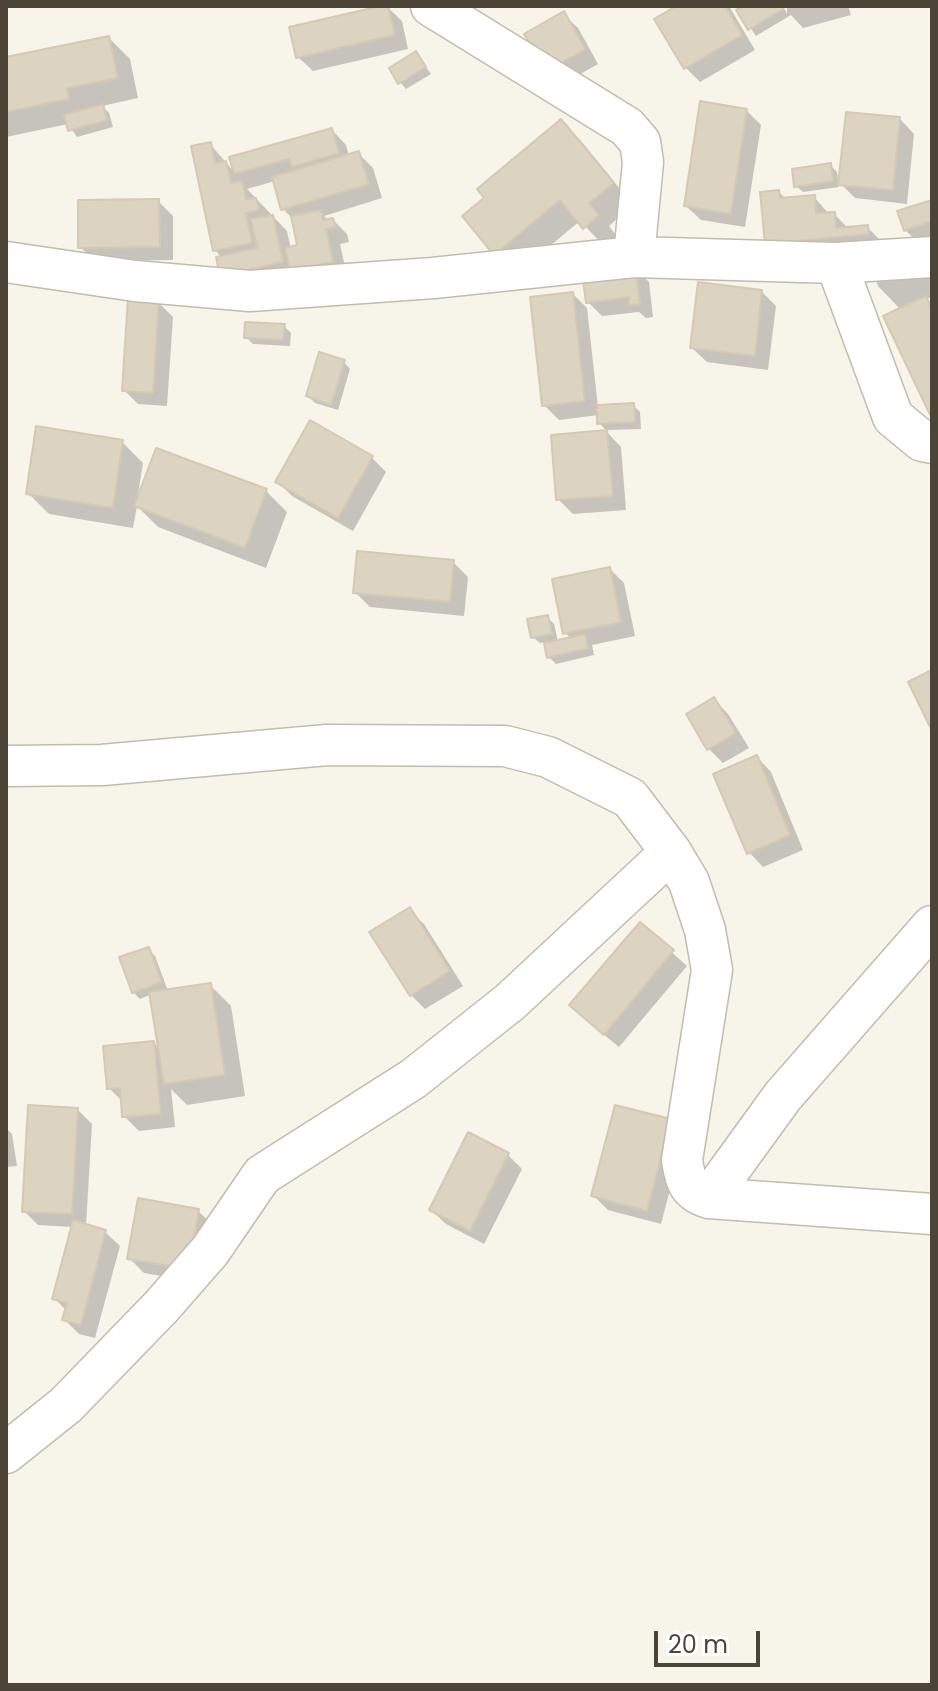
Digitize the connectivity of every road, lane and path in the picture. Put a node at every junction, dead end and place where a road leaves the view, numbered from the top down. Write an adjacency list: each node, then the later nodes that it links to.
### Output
1 (431, 6): 2 (street)
2 (634, 257): 4 (street); 5 (street)
3 (932, 257): 5 (street)
4 (6, 262)
5 (836, 263): 6 (street)
6 (932, 443)
7 (6, 766): 8 (street)
8 (671, 852): 10 (street); 12 (street)
9 (932, 926): 10 (street)
10 (709, 1198): 11 (street)
11 (932, 1214)
12 (6, 1453)

